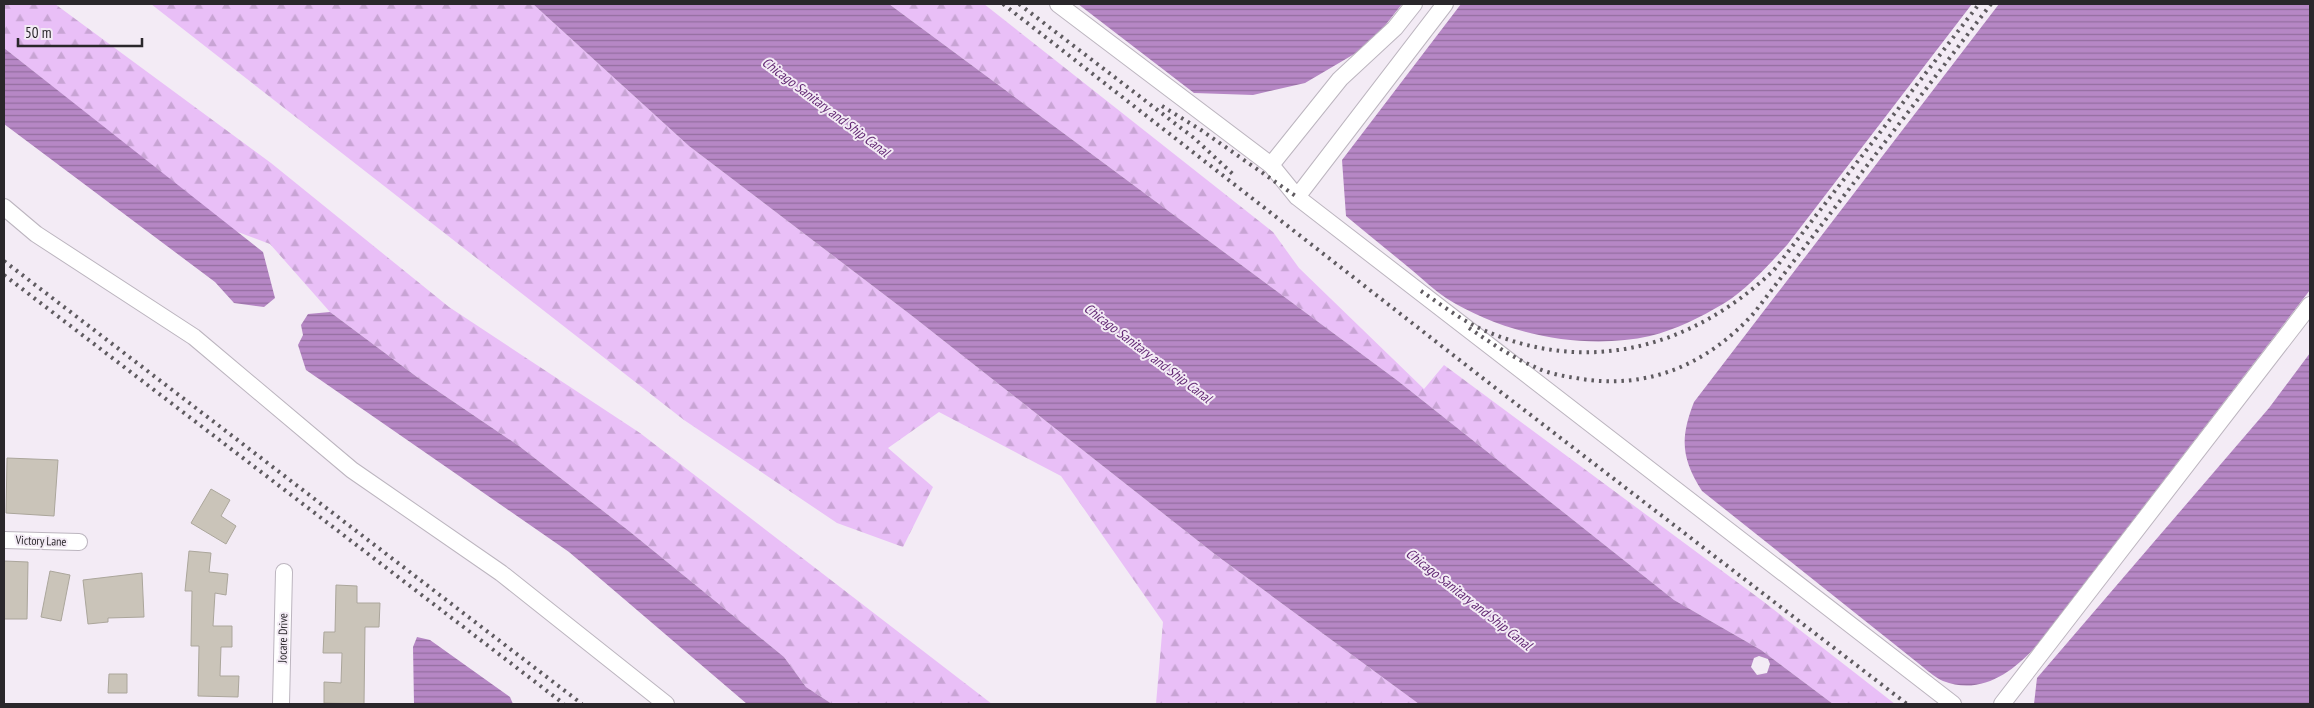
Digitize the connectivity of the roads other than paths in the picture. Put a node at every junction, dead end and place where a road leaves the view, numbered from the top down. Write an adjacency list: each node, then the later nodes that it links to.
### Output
1 (1058, 4): 4 (street)
2 (1414, 4): 4 (street)
3 (1446, 4): 5 (street)
4 (1271, 165): 5 (street)
5 (1297, 197): 13 (street)
6 (4, 207): 12 (street)
7 (2310, 305): 14 (street)
8 (4, 540): 9 (street, Victory Lane)
9 (79, 542)
10 (284, 572): 11 (street, Jocare Drive)
11 (281, 704)
12 (666, 704)
13 (1954, 704)
14 (2002, 704)

